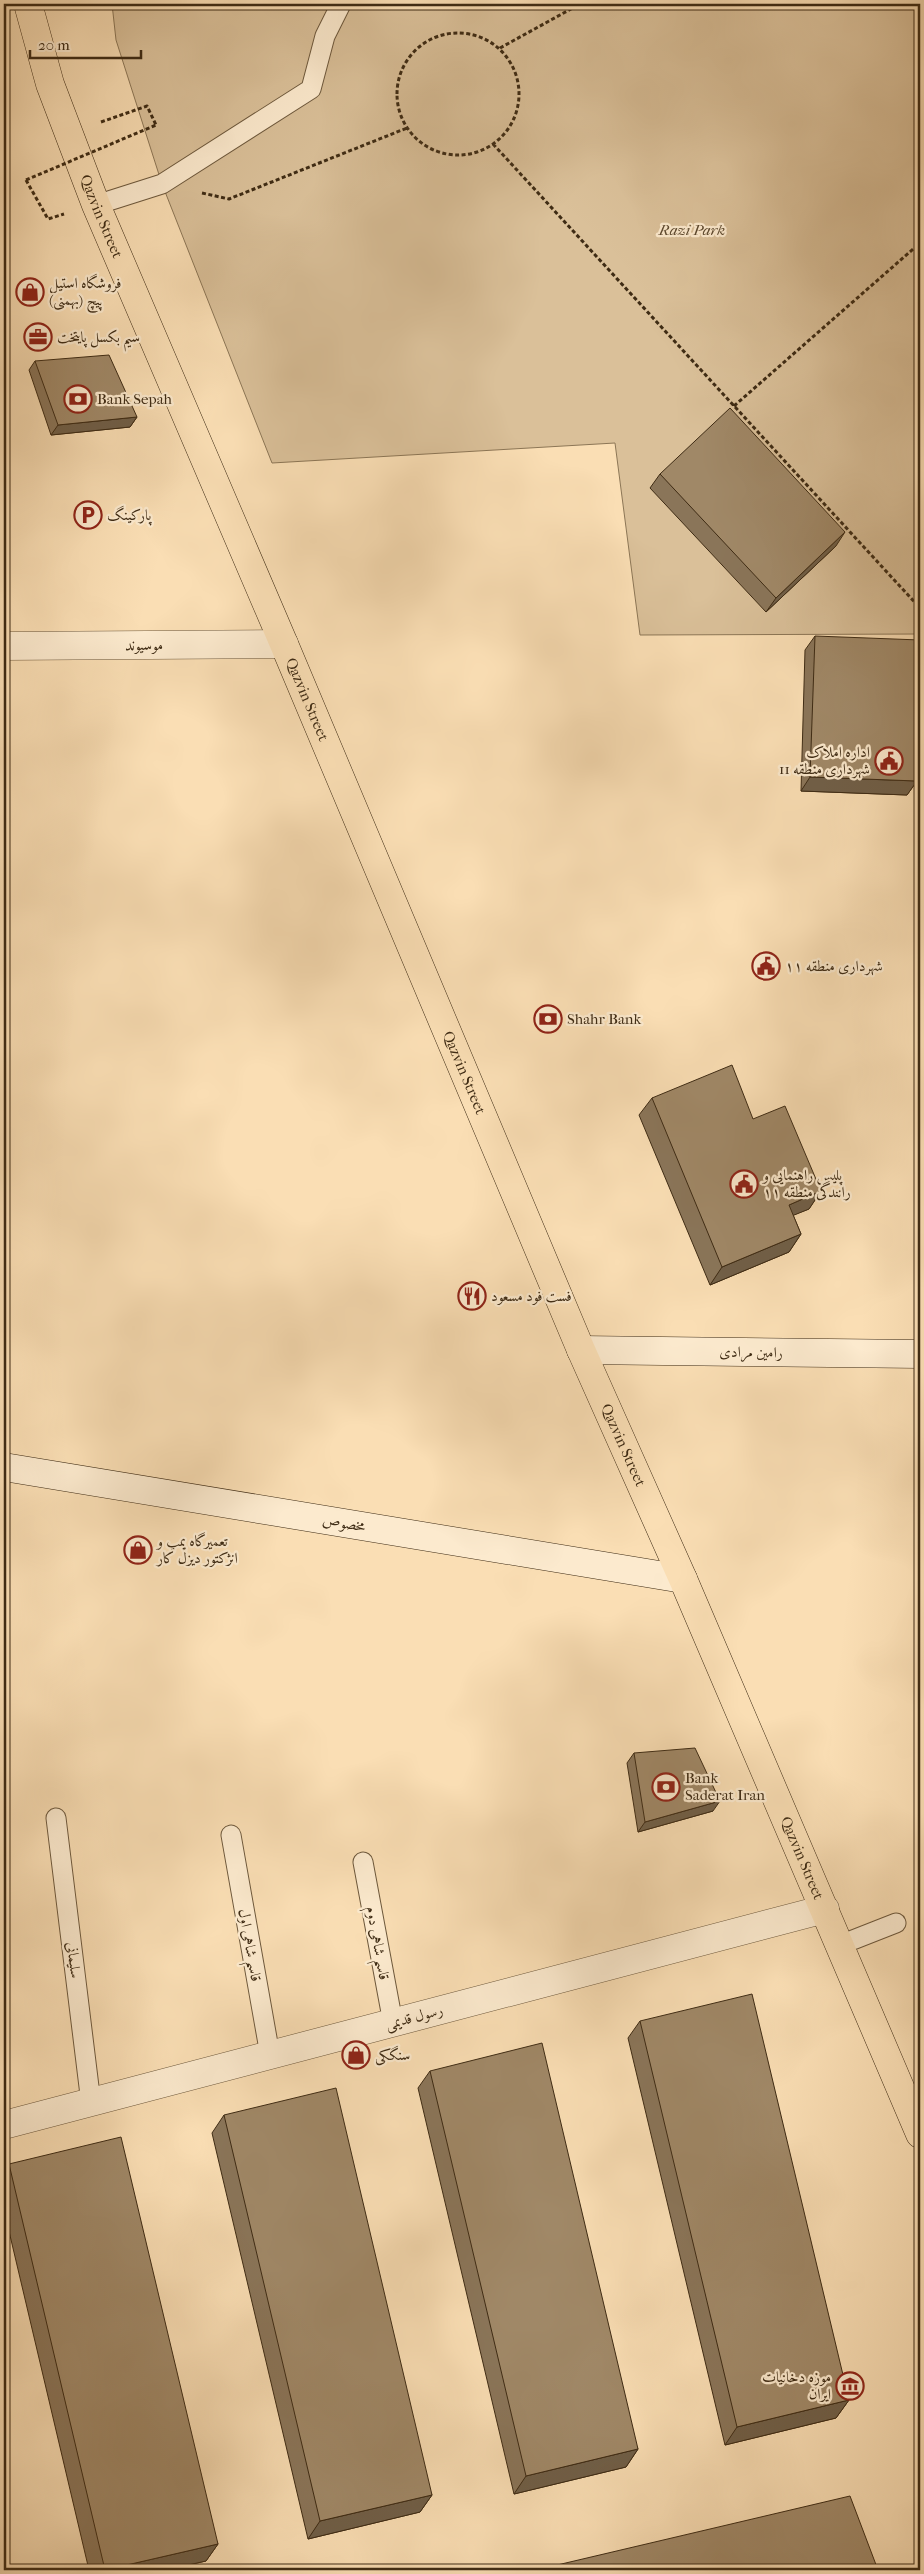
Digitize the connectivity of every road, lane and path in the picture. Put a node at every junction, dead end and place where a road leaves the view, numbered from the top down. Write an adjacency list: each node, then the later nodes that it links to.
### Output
1 (28, 4): 6 (main road, Qazvin Street)
2 (340, 4): 8 (lane)
3 (580, 4): 4 (path)
4 (500, 48): 5 (path); 7 (path)
5 (407, 128): 7 (path); 8 (path)
6 (68, 133): 9 (main road, Qazvin Street); 10 (path, bridge)
7 (493, 144): 12 (path)
8 (162, 184): 9 (lane)
9 (96, 205): 14 (main road, Qazvin Street)
10 (48, 219)
11 (920, 243): 12 (path)
12 (734, 406): 13 (path)
13 (920, 608)
14 (284, 644): 15 (street, موسیوند); 16 (main road, Qazvin Street)
15 (4, 646)
16 (581, 1350): 17 (street, رامین مرادی); 19 (main road, Qazvin Street)
17 (920, 1354)
18 (4, 1467): 19 (street, مخصوص)
19 (683, 1579): 23 (main road, Qazvin Street)
20 (56, 1818): 28 (lane, سلیمانی)
21 (231, 1835): 27 (lane, قاسم شاهی اول)
22 (363, 1862): 26 (lane, قاسم شاهی دوم)
23 (825, 1909): 25 (main road, Qazvin Street); 26 (street, رسول قدیمی)
24 (896, 1923): 25 (lane)
25 (840, 1945): 30 (main road, Qazvin Street)
26 (393, 2023): 27 (street, رسول قدیمی)
27 (270, 2055): 28 (street, رسول قدیمی)
28 (91, 2103): 29 (street, رسول قدیمی)
29 (4, 2125)
30 (920, 2134)

